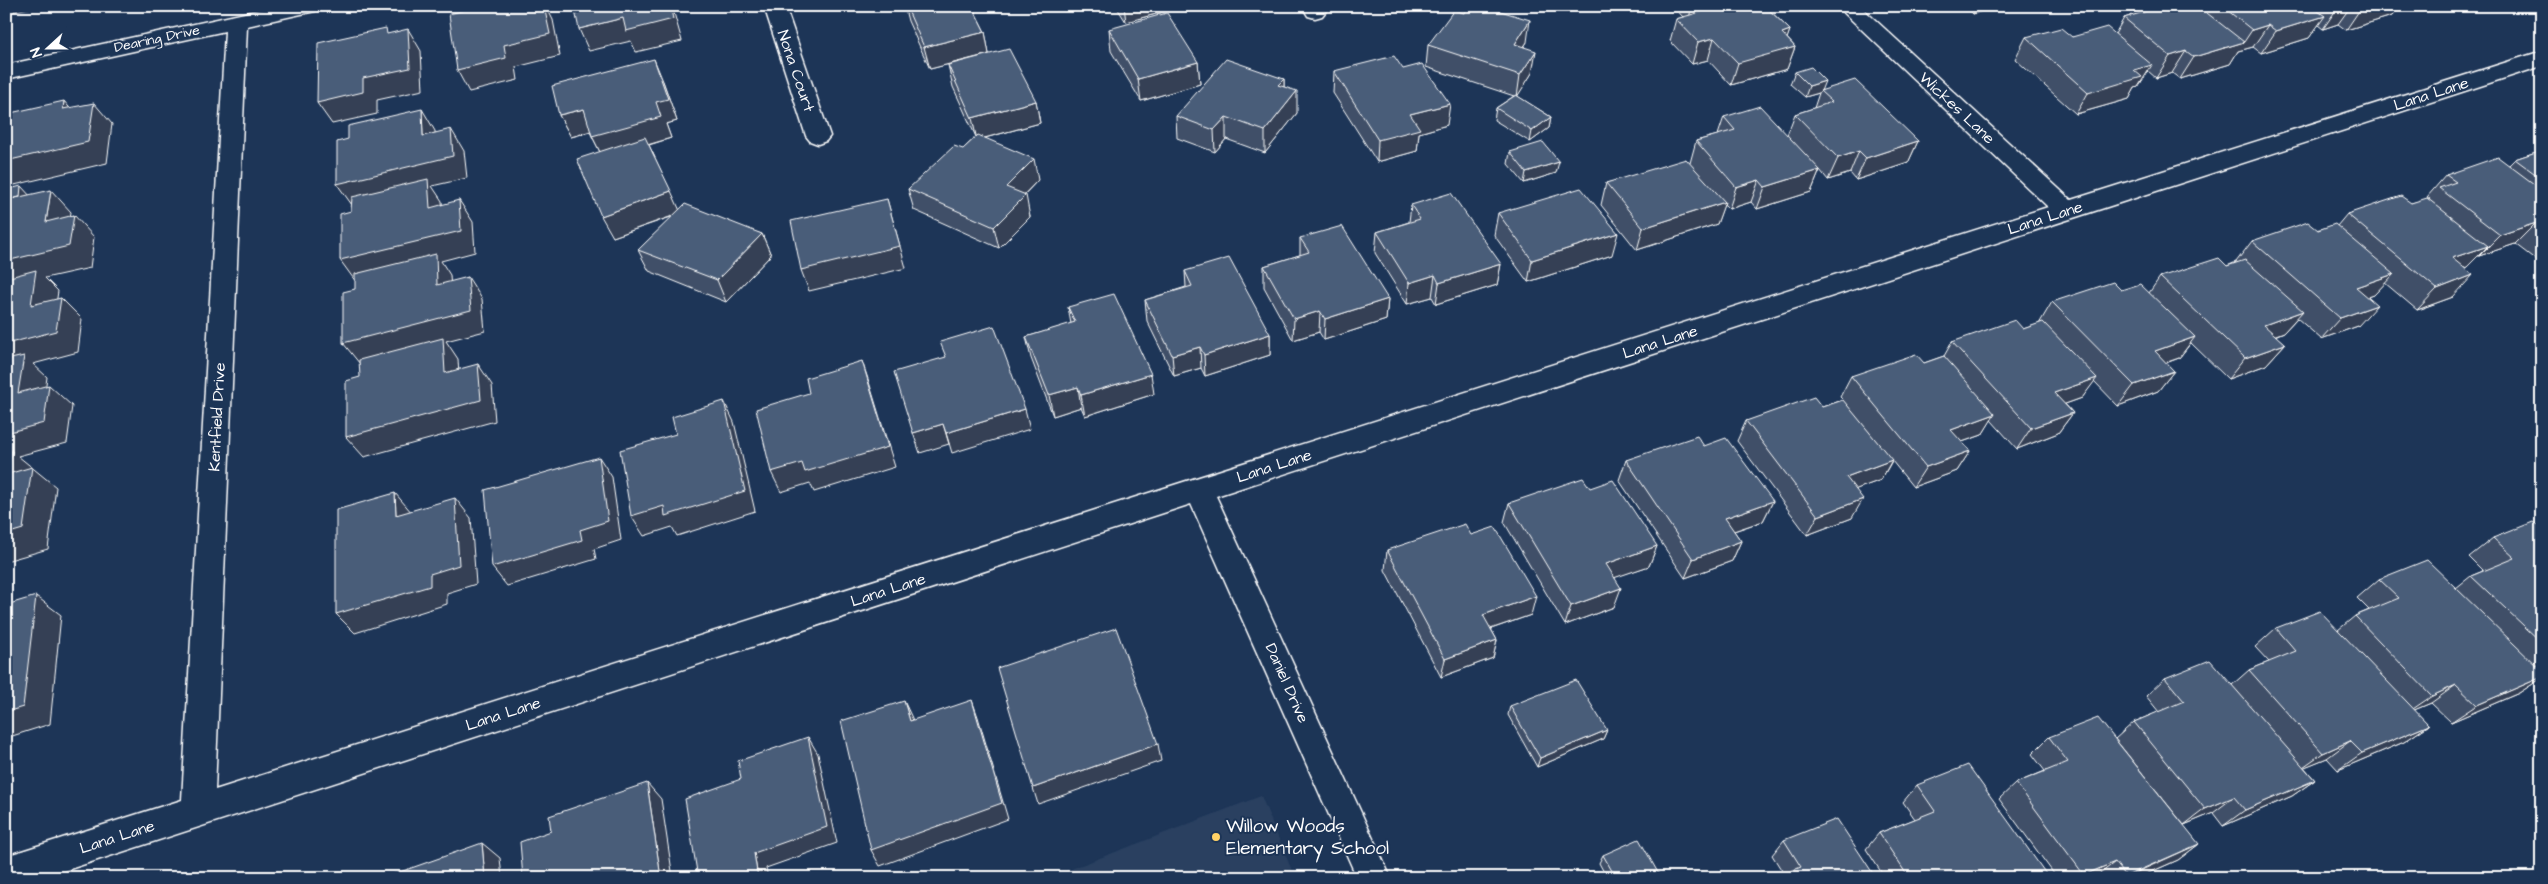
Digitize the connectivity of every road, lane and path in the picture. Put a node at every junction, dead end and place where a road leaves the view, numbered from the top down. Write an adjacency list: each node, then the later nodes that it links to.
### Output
1 (308, 6): 4 (street, Dearing Drive)
2 (774, 6): 7 (street, Nona Court)
3 (1847, 6): 8 (street, Wickes Lane)
4 (236, 22): 6 (street, Dearing Drive); 10 (street, Kentfield Drive)
5 (2542, 58): 8 (street, Lana Lane)
6 (6, 72)
7 (818, 136)
8 (2067, 210): 9 (street, Lana Lane)
9 (1200, 490): 10 (street, Lana Lane); 12 (street, Daniel Drive)
10 (198, 812): 11 (street, Lana Lane)
11 (6, 873)
12 (1374, 878)

